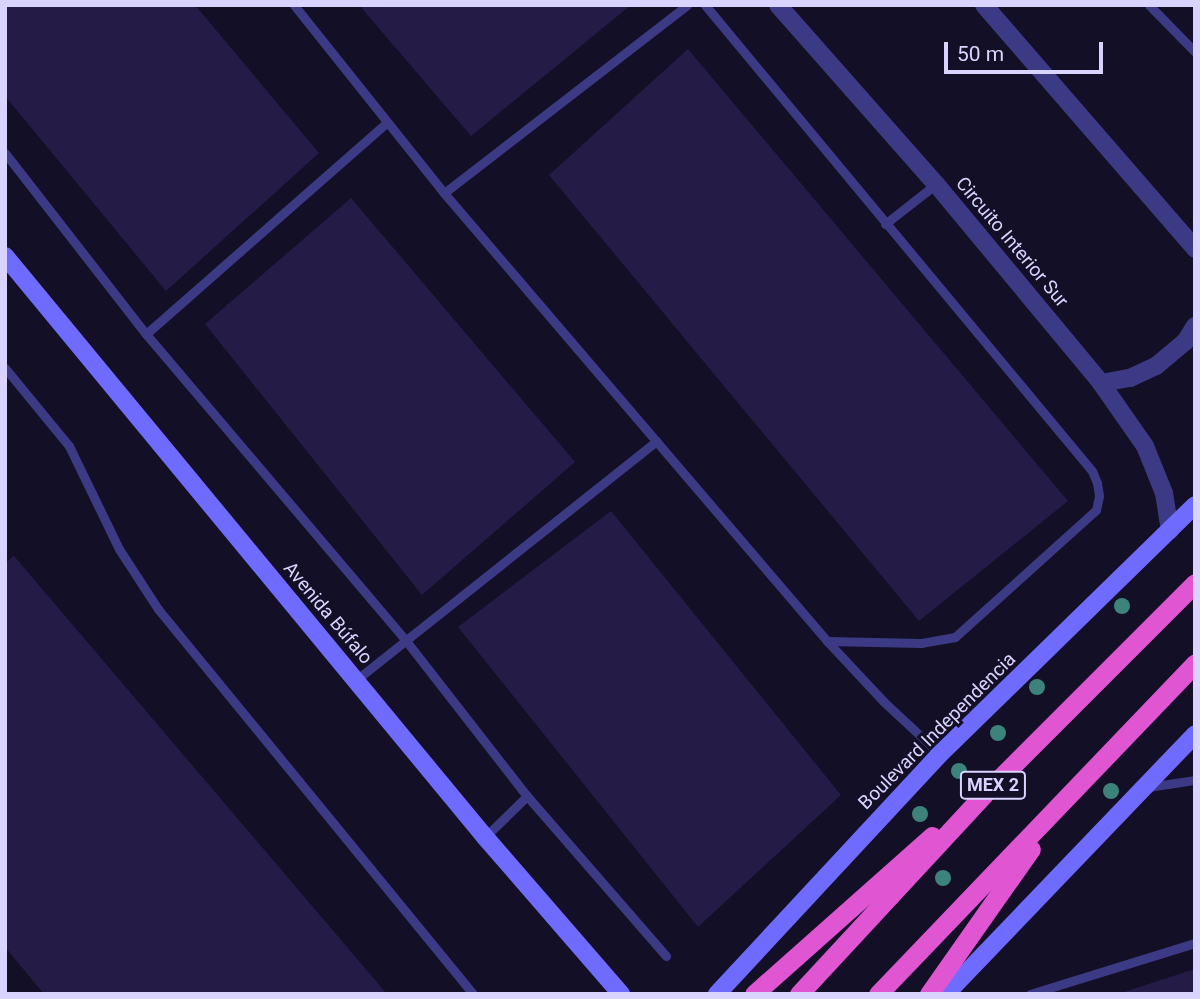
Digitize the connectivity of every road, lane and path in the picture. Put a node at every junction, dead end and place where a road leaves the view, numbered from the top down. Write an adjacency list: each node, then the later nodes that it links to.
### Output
1 (293, 5): 8 (lane)
2 (687, 5): 11 (lane)
3 (705, 5): 12 (lane)
4 (984, 5): 13 (street)
5 (1149, 5): 7 (lane)
6 (788, 9): 10 (street, Circuito Interior Sur)
7 (1195, 52)
8 (386, 122): 11 (lane); 16 (lane)
9 (5, 153): 16 (lane)
10 (936, 184): 12 (lane); 18 (street, Circuito Interior Sur)
11 (444, 193): 19 (lane)
12 (886, 224): 23 (lane)
13 (1195, 248)
14 (5, 256): 26 (main road, Avenida Búfalo)
15 (1195, 326): 18 (street)
16 (146, 334): 24 (lane)
17 (5, 368): 37 (lane)
18 (1101, 383): 21 (street, Circuito Interior Sur)
19 (656, 440): 23 (lane); 24 (lane)
20 (1195, 505): 21 (main road, Boulevard Independencia / MEX 2)
21 (1170, 531): 28 (main road, Boulevard Independencia / MEX 2)
22 (1195, 583): 31 (highway, MEX 2)
23 (827, 641): 28 (lane)
24 (407, 642): 26 (lane); 32 (lane)
25 (1195, 664): 33 (highway, MEX 2)
26 (356, 680): 34 (main road, Avenida Búfalo)
27 (1195, 734): 30 (main road)
28 (940, 754): 39 (main road, Boulevard Independencia / MEX 2)
29 (1195, 780): 30 (lane)
30 (1143, 788): 44 (main road)
31 (984, 794): 40 (highway); 41 (highway, MEX 2)
32 (527, 796): 34 (lane); 36 (lane)
33 (1068, 797): 42 (highway, MEX 2); 43 (highway)
34 (485, 836): 38 (main road, Avenida Búfalo)
35 (1195, 943): 45 (lane)
36 (666, 956)
37 (473, 994)
38 (621, 994)
39 (717, 994)
40 (754, 994)
41 (799, 994)
42 (878, 994)
43 (929, 994)
44 (946, 994)
45 (1030, 994)

